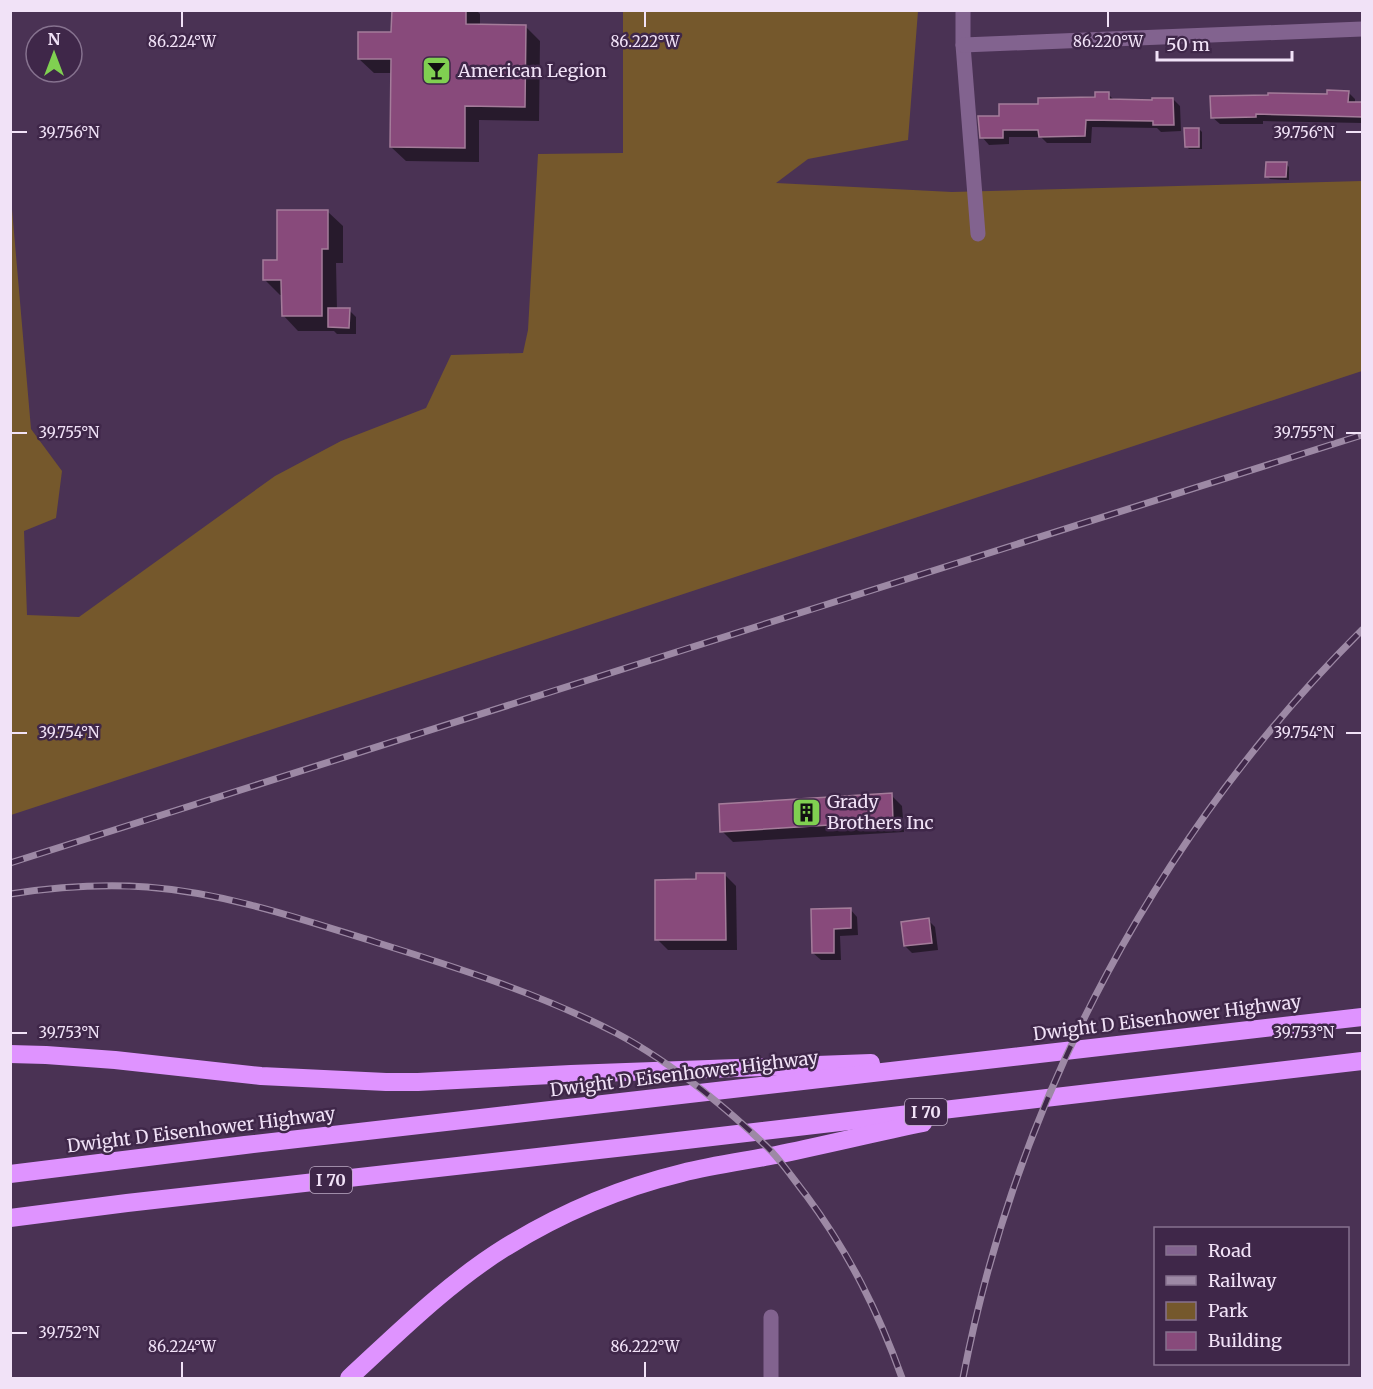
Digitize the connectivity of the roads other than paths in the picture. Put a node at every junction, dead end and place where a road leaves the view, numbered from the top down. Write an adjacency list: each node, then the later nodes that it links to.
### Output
1 (963, 10): 3 (street)
2 (1362, 29): 3 (street)
3 (963, 45): 4 (street)
4 (978, 234)
5 (1362, 1017): 7 (highway, Dwight D Eisenhower Highway)
6 (10, 1054): 7 (highway)
7 (1004, 1058): 10 (highway, Dwight D Eisenhower Highway)
8 (1362, 1060): 9 (highway, I 70)
9 (1025, 1100): 11 (highway, I 70); 13 (highway)
10 (10, 1174)
11 (10, 1218)
12 (771, 1317): 14 (street)
13 (349, 1378)
14 (771, 1378)

